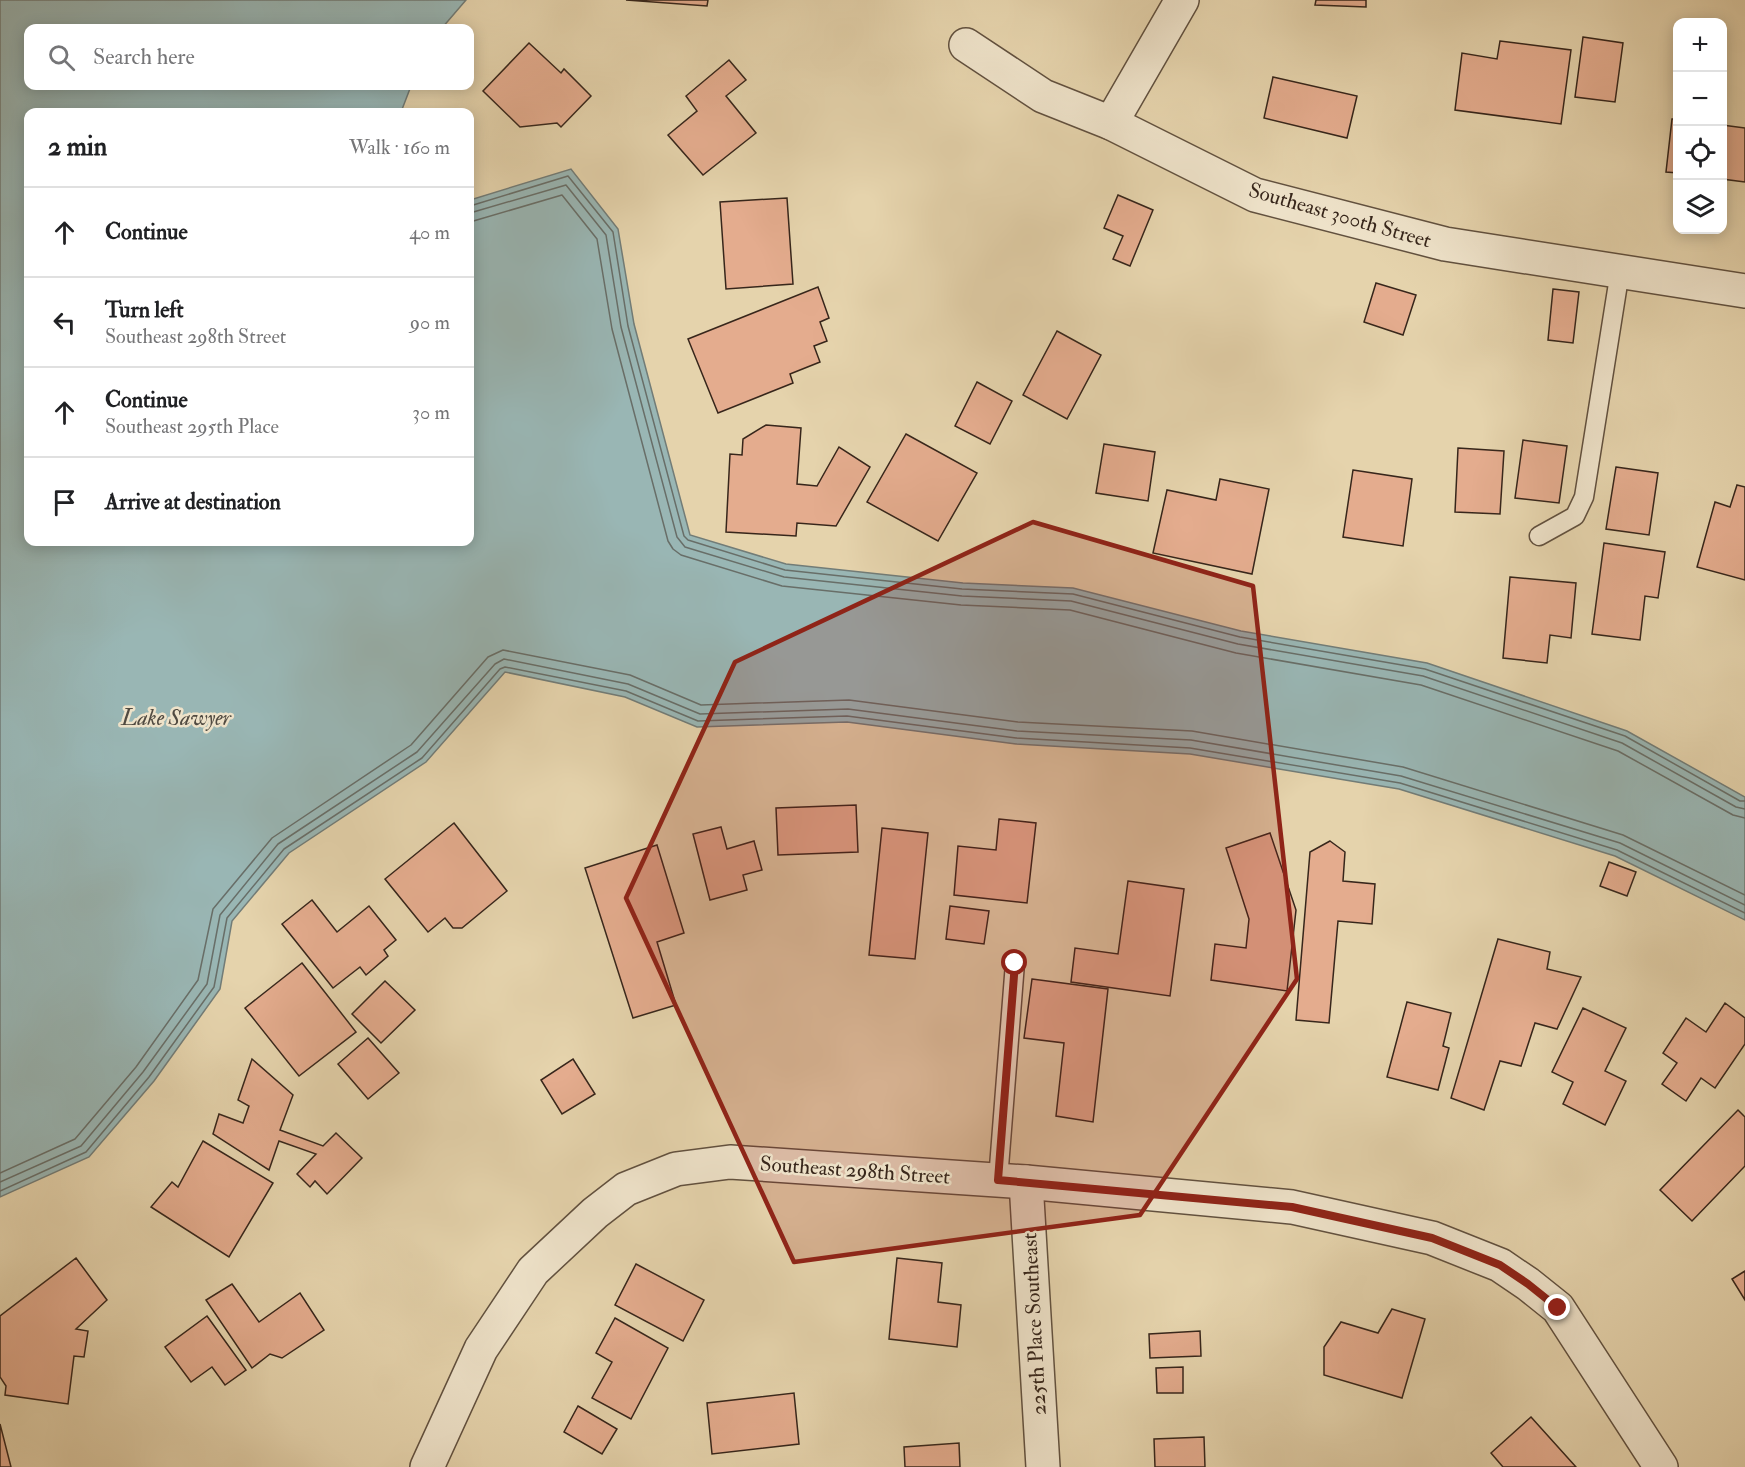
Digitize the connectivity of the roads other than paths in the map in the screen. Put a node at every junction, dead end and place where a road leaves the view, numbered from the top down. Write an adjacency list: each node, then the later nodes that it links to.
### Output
1 (1182, 0): 3 (street)
2 (966, 45): 3 (street, Southeast 300th Street)
3 (1111, 123): 4 (street, Southeast 300th Street)
4 (1620, 271): 5 (street, Southeast 300th Street); 6 (lane)
5 (1745, 291)
6 (1539, 536)
7 (1015, 963): 8 (lane)
8 (1012, 1181): 9 (street, Southeast 298th Street); 10 (street, 225th Place Southeast); 11 (street, Southeast 298th Street)
9 (427, 1467)
10 (1042, 1467)
11 (1662, 1467)

